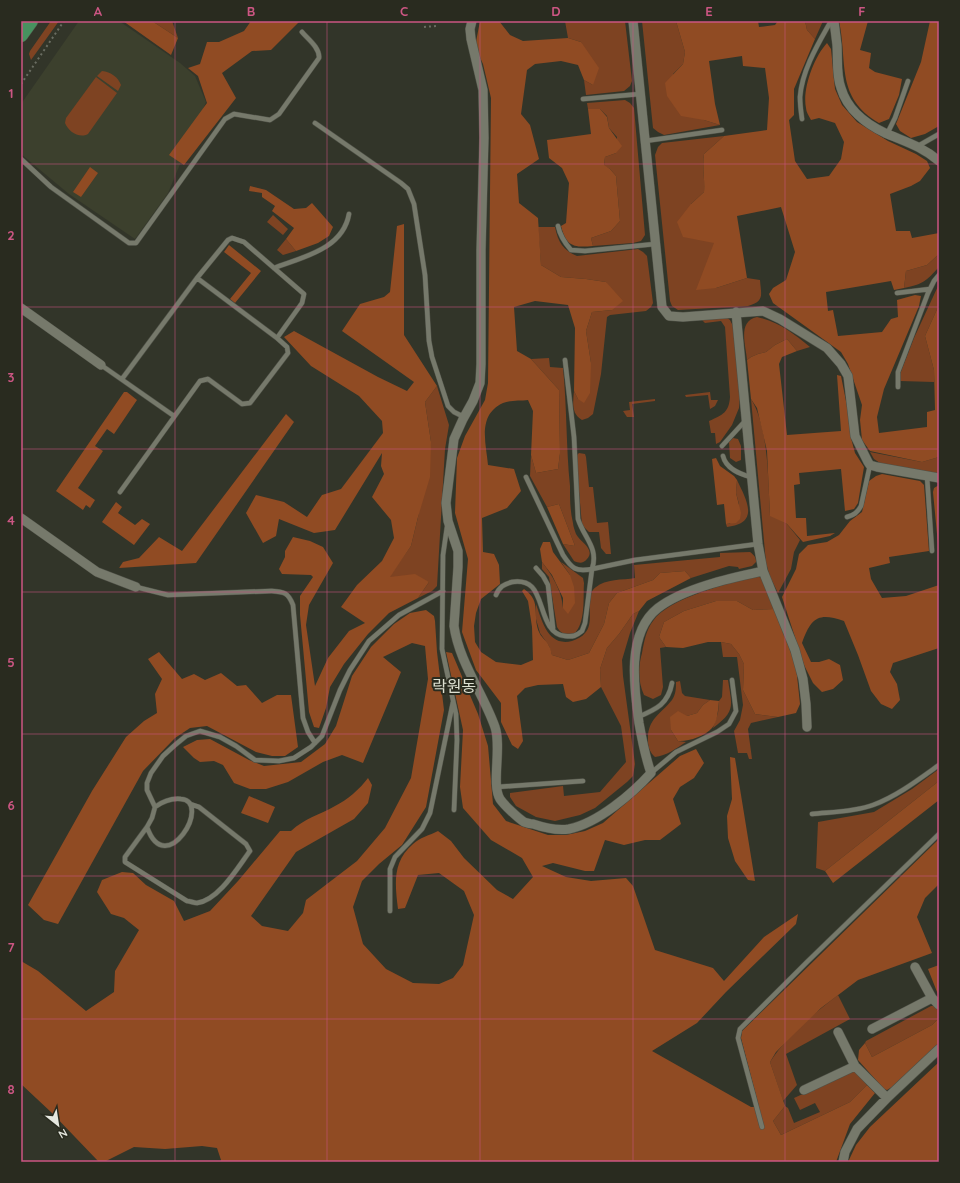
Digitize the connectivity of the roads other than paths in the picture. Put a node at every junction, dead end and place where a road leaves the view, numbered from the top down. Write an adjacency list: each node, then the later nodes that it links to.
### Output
1 (31, 21): 6 (main road)
2 (472, 21): 34 (street)
3 (633, 21): 8 (street)
4 (832, 21): 10 (lane); 13 (street)
5 (302, 32): 17 (lane)
6 (21, 35)
7 (908, 81): 13 (lane)
8 (640, 94): 9 (lane); 15 (street)
9 (583, 99)
10 (802, 119)
11 (315, 123): 34 (lane)
12 (722, 130): 15 (lane)
13 (887, 134): 16 (street)
14 (939, 134): 16 (lane)
15 (645, 141): 21 (street)
16 (918, 146): 18 (street)
17 (21, 159)
18 (939, 161)
19 (349, 214): 22 (lane)
20 (558, 226): 21 (lane)
21 (655, 244): 28 (street)
22 (274, 268): 24 (lane); 29 (lane)
23 (939, 275): 25 (lane)
24 (197, 278): 29 (lane); 32 (lane)
25 (930, 289): 26 (lane); 33 (lane)
26 (897, 294)
27 (21, 308): 31 (street)
28 (736, 312): 36 (street); 39 (street)
29 (277, 338): 35 (lane)
30 (565, 360): 51 (lane)
31 (101, 365): 32 (lane)
32 (122, 379): 35 (lane)
33 (898, 387)
34 (465, 415): 47 (street)
35 (174, 416): 44 (lane)
36 (746, 420): 37 (lane); 42 (street)
37 (722, 446)
38 (723, 456): 42 (lane)
39 (870, 465): 40 (street); 45 (lane)
40 (927, 476): 43 (street); 49 (lane)
41 (526, 477): 51 (lane)
42 (751, 477): 48 (street)
43 (939, 478)
44 (120, 492)
45 (847, 517)
46 (21, 518): 53 (street)
47 (448, 521): 54 (lane); 66 (street)
48 (758, 544): 51 (lane); 52 (street)
49 (932, 551)
50 (536, 568): 56 (lane)
51 (592, 569): 56 (lane)
52 (763, 571): 60 (street); 61 (street)
53 (136, 587): 62 (lane)
54 (443, 591): 59 (lane); 62 (lane)
55 (496, 595): 56 (lane)
56 (553, 630)
57 (732, 680): 64 (lane)
58 (672, 683): 60 (lane)
59 (453, 701): 69 (lane); 73 (lane)
60 (638, 717): 64 (street)
61 (806, 727)
62 (315, 744): 68 (lane)
63 (939, 765): 70 (lane)
64 (651, 773): 66 (street)
65 (583, 781): 66 (lane)
66 (497, 787)
67 (190, 804): 68 (lane); 71 (lane); 71 (lane)
68 (155, 807): 71 (lane)
69 (454, 810)
70 (812, 814)
71 (147, 827)
72 (939, 834): 83 (lane)
73 (390, 911)
74 (915, 967): 75 (street)
75 (932, 998): 76 (street); 77 (street)
76 (939, 1005)
77 (872, 1029)
78 (838, 1032): 80 (street)
79 (939, 1049): 82 (street)
80 (855, 1066): 81 (street); 82 (street)
81 (804, 1090)
82 (887, 1098): 84 (street)
83 (762, 1127)
84 (842, 1162)

